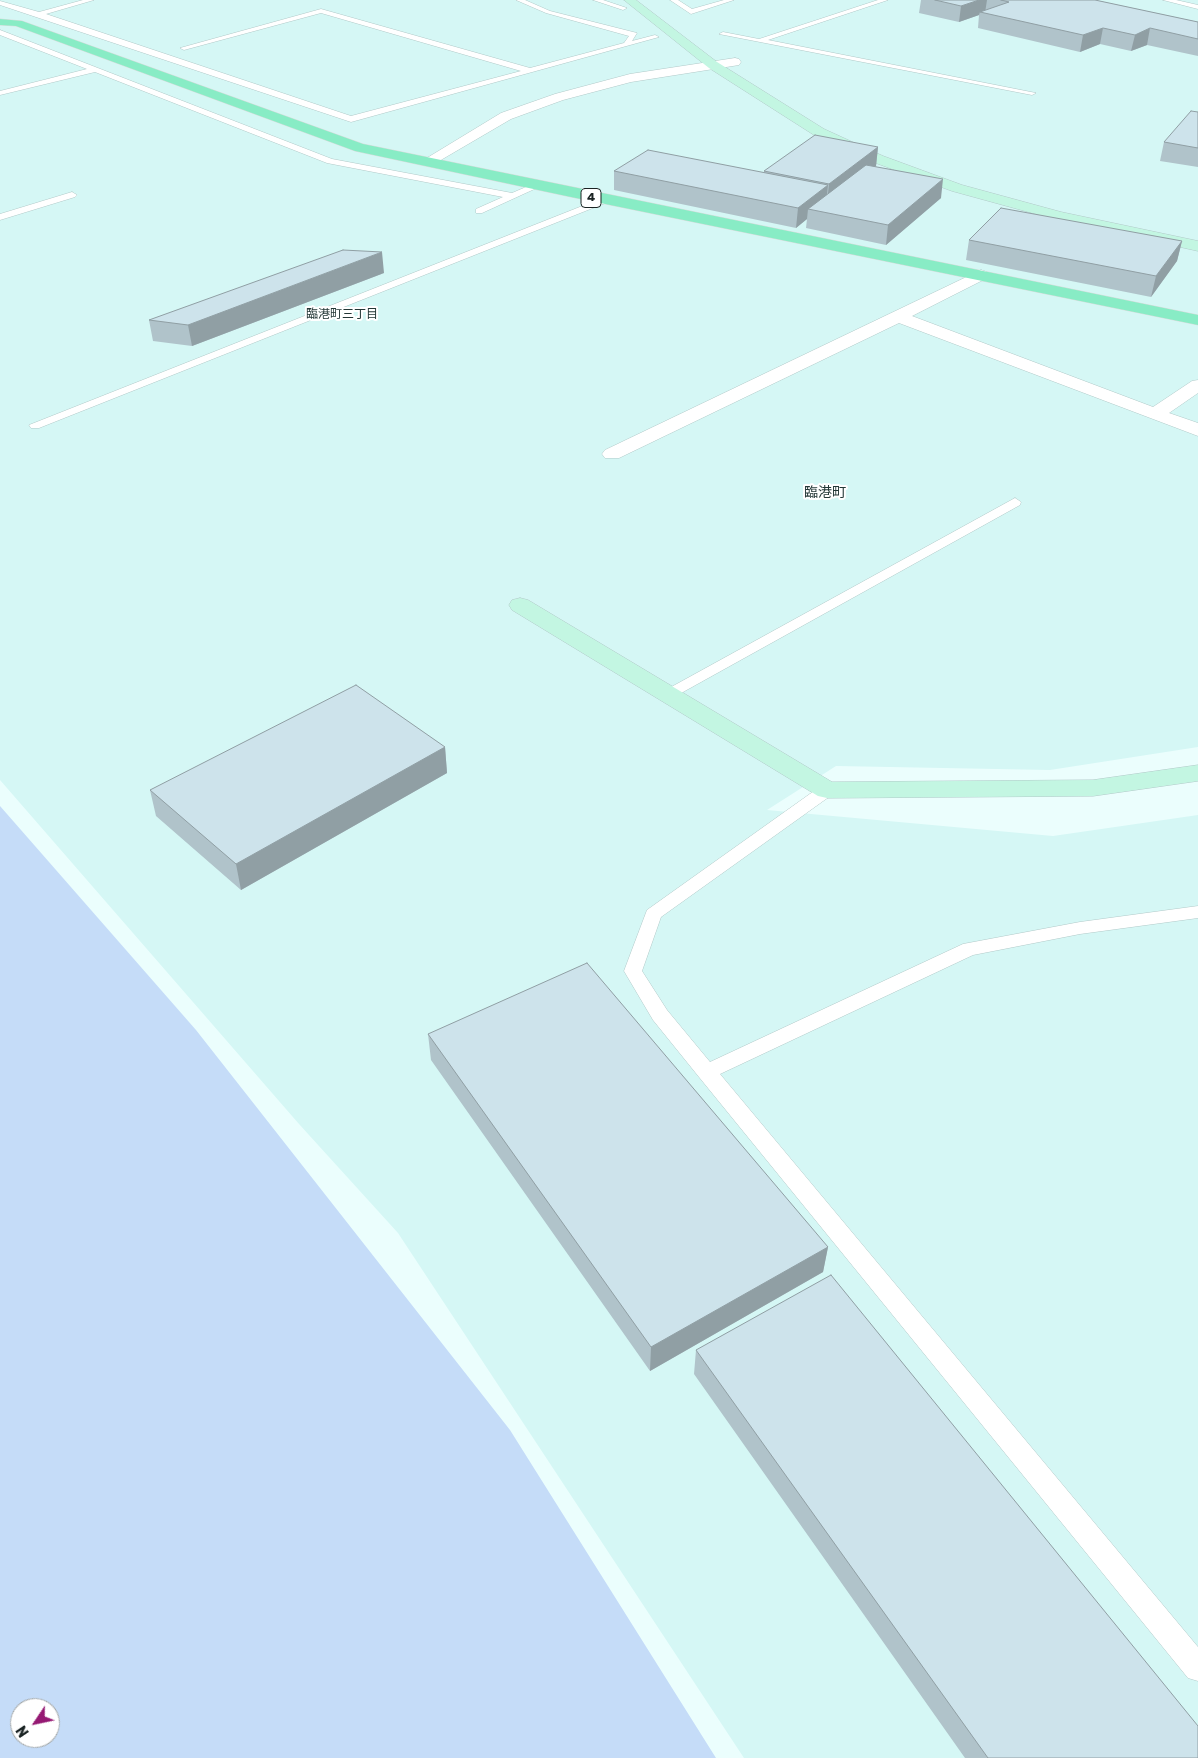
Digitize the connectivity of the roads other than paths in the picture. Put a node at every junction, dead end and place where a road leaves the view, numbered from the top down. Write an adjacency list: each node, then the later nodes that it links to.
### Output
1 (91, 0): 12 (lane)
2 (519, 0): 19 (lane)
3 (596, 0): 10 (lane)
4 (650, 0): 13 (street)
5 (673, 0): 6 (lane)
6 (731, 0)
7 (885, 0): 18 (lane)
8 (1166, 0): 11 (lane)
9 (0, 3): 12 (lane)
10 (626, 4): 23 (street)
11 (1198, 6)
12 (39, 14): 25 (lane)
13 (673, 16)
14 (0, 22): 28 (main road, 4)
15 (0, 32): 24 (lane)
16 (723, 34): 18 (lane)
17 (655, 37): 19 (lane)
18 (760, 41): 27 (lane)
19 (625, 44): 25 (lane)
20 (184, 48): 25 (lane)
21 (718, 49): 22 (street)
22 (735, 62): 23 (street); 35 (street)
23 (712, 64): 28 (street); 36 (street)
24 (96, 69): 26 (lane); 31 (lane)
25 (527, 70)
26 (0, 93)
27 (1032, 93)
28 (429, 161): 29 (main road, 4)
29 (536, 186): 31 (lane); 32 (main road, 4)
30 (72, 195): 34 (lane)
31 (511, 196): 33 (lane)
32 (605, 200): 37 (main road, 4); 42 (lane)
33 (479, 210)
34 (0, 217)
35 (1198, 236)
36 (1198, 246)
37 (981, 275): 38 (street); 39 (main road, 4)
38 (898, 317): 41 (street); 44 (street)
39 (1198, 320)
40 (1198, 385): 41 (street)
41 (1155, 414): 43 (street)
42 (35, 425)
43 (1198, 430)
44 (612, 454)
45 (1014, 502): 47 (lane)
46 (520, 605): 47 (street)
47 (669, 694): 49 (street)
48 (1198, 773): 49 (street)
49 (827, 790): 51 (lane)
50 (1198, 912): 51 (lane)
51 (706, 1072): 52 (lane)
52 (1198, 1668)

